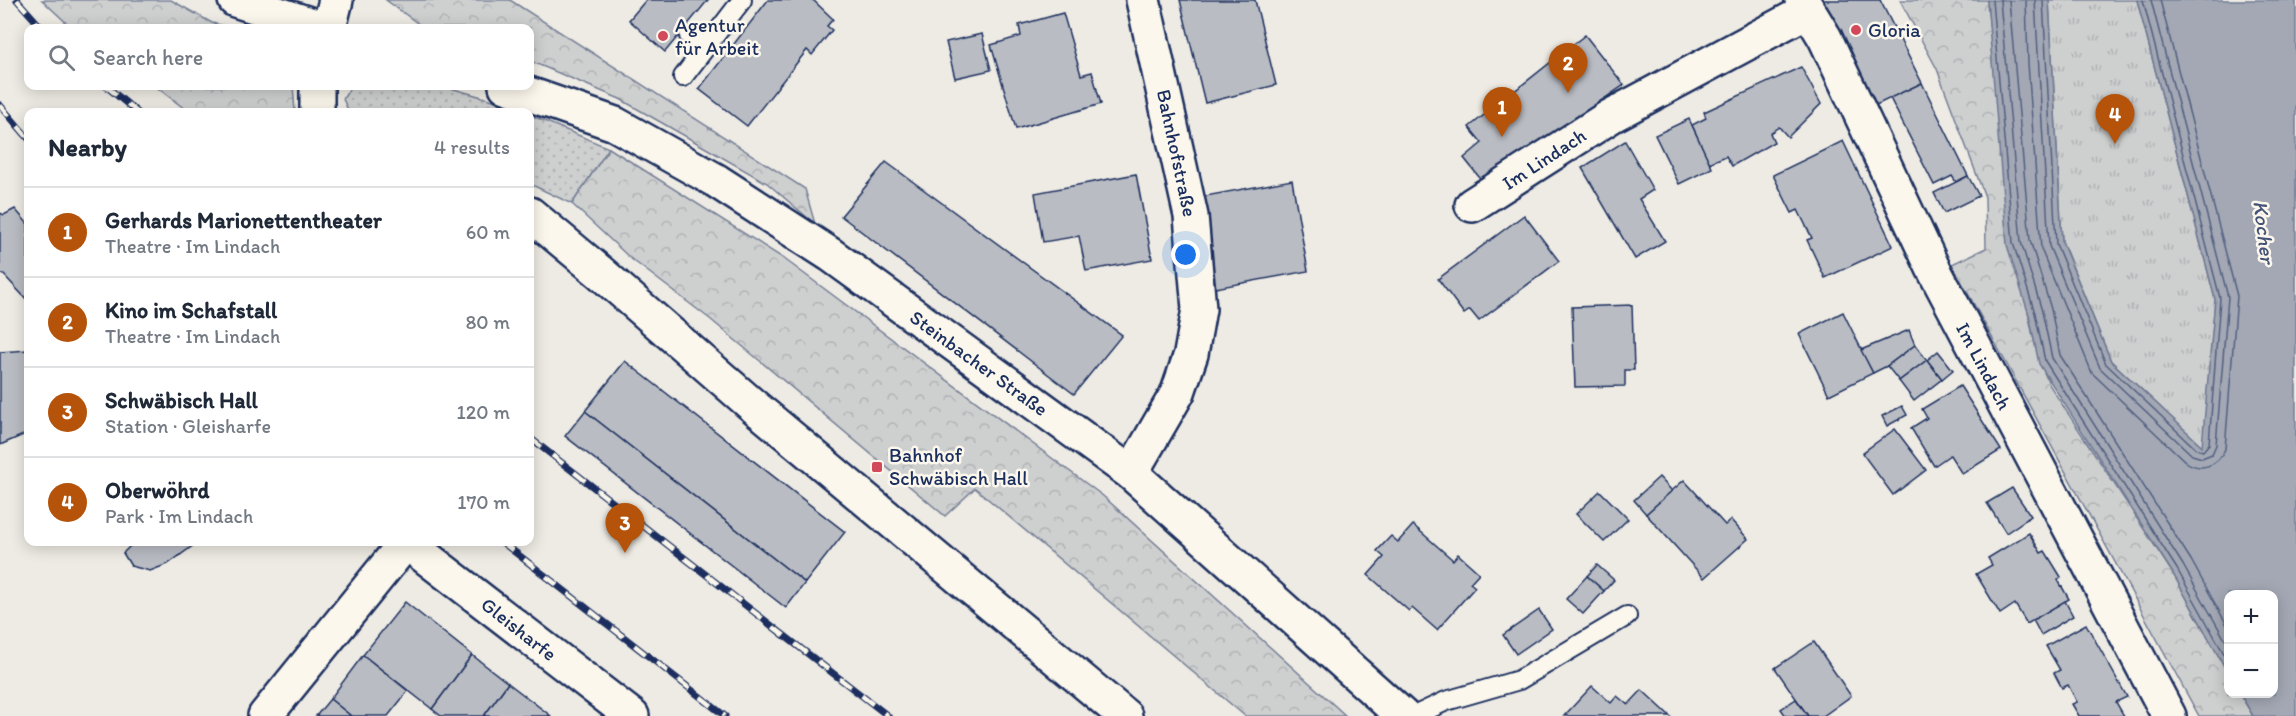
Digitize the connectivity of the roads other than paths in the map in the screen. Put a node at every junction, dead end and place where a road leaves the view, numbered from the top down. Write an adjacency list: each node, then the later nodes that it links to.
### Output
1 (235, 0): 6 (street)
2 (336, 0): 7 (street)
3 (742, 0): 9 (lane)
4 (1143, 0): 16 (street, Bahnhofstraße)
5 (1805, 6): 14 (street, Im Lindach); 25 (street, Im Lindach)
6 (310, 24)
7 (330, 24)
8 (690, 36): 9 (lane)
9 (706, 47): 10 (lane)
10 (684, 77)
11 (317, 90): 13 (street)
12 (517, 90): 16 (street, Steinbacher Straße)
13 (317, 108)
14 (1472, 206)
15 (534, 217): 22 (street)
16 (1131, 473): 23 (street, Steinbacher Straße)
17 (403, 546): 21 (street, Gleisharfe)
18 (411, 546): 20 (street, Gleisharfe)
19 (1627, 616): 24 (lane)
20 (616, 711)
21 (265, 716)
22 (1125, 716)
23 (1403, 716)
24 (1414, 716)
25 (2169, 716)

